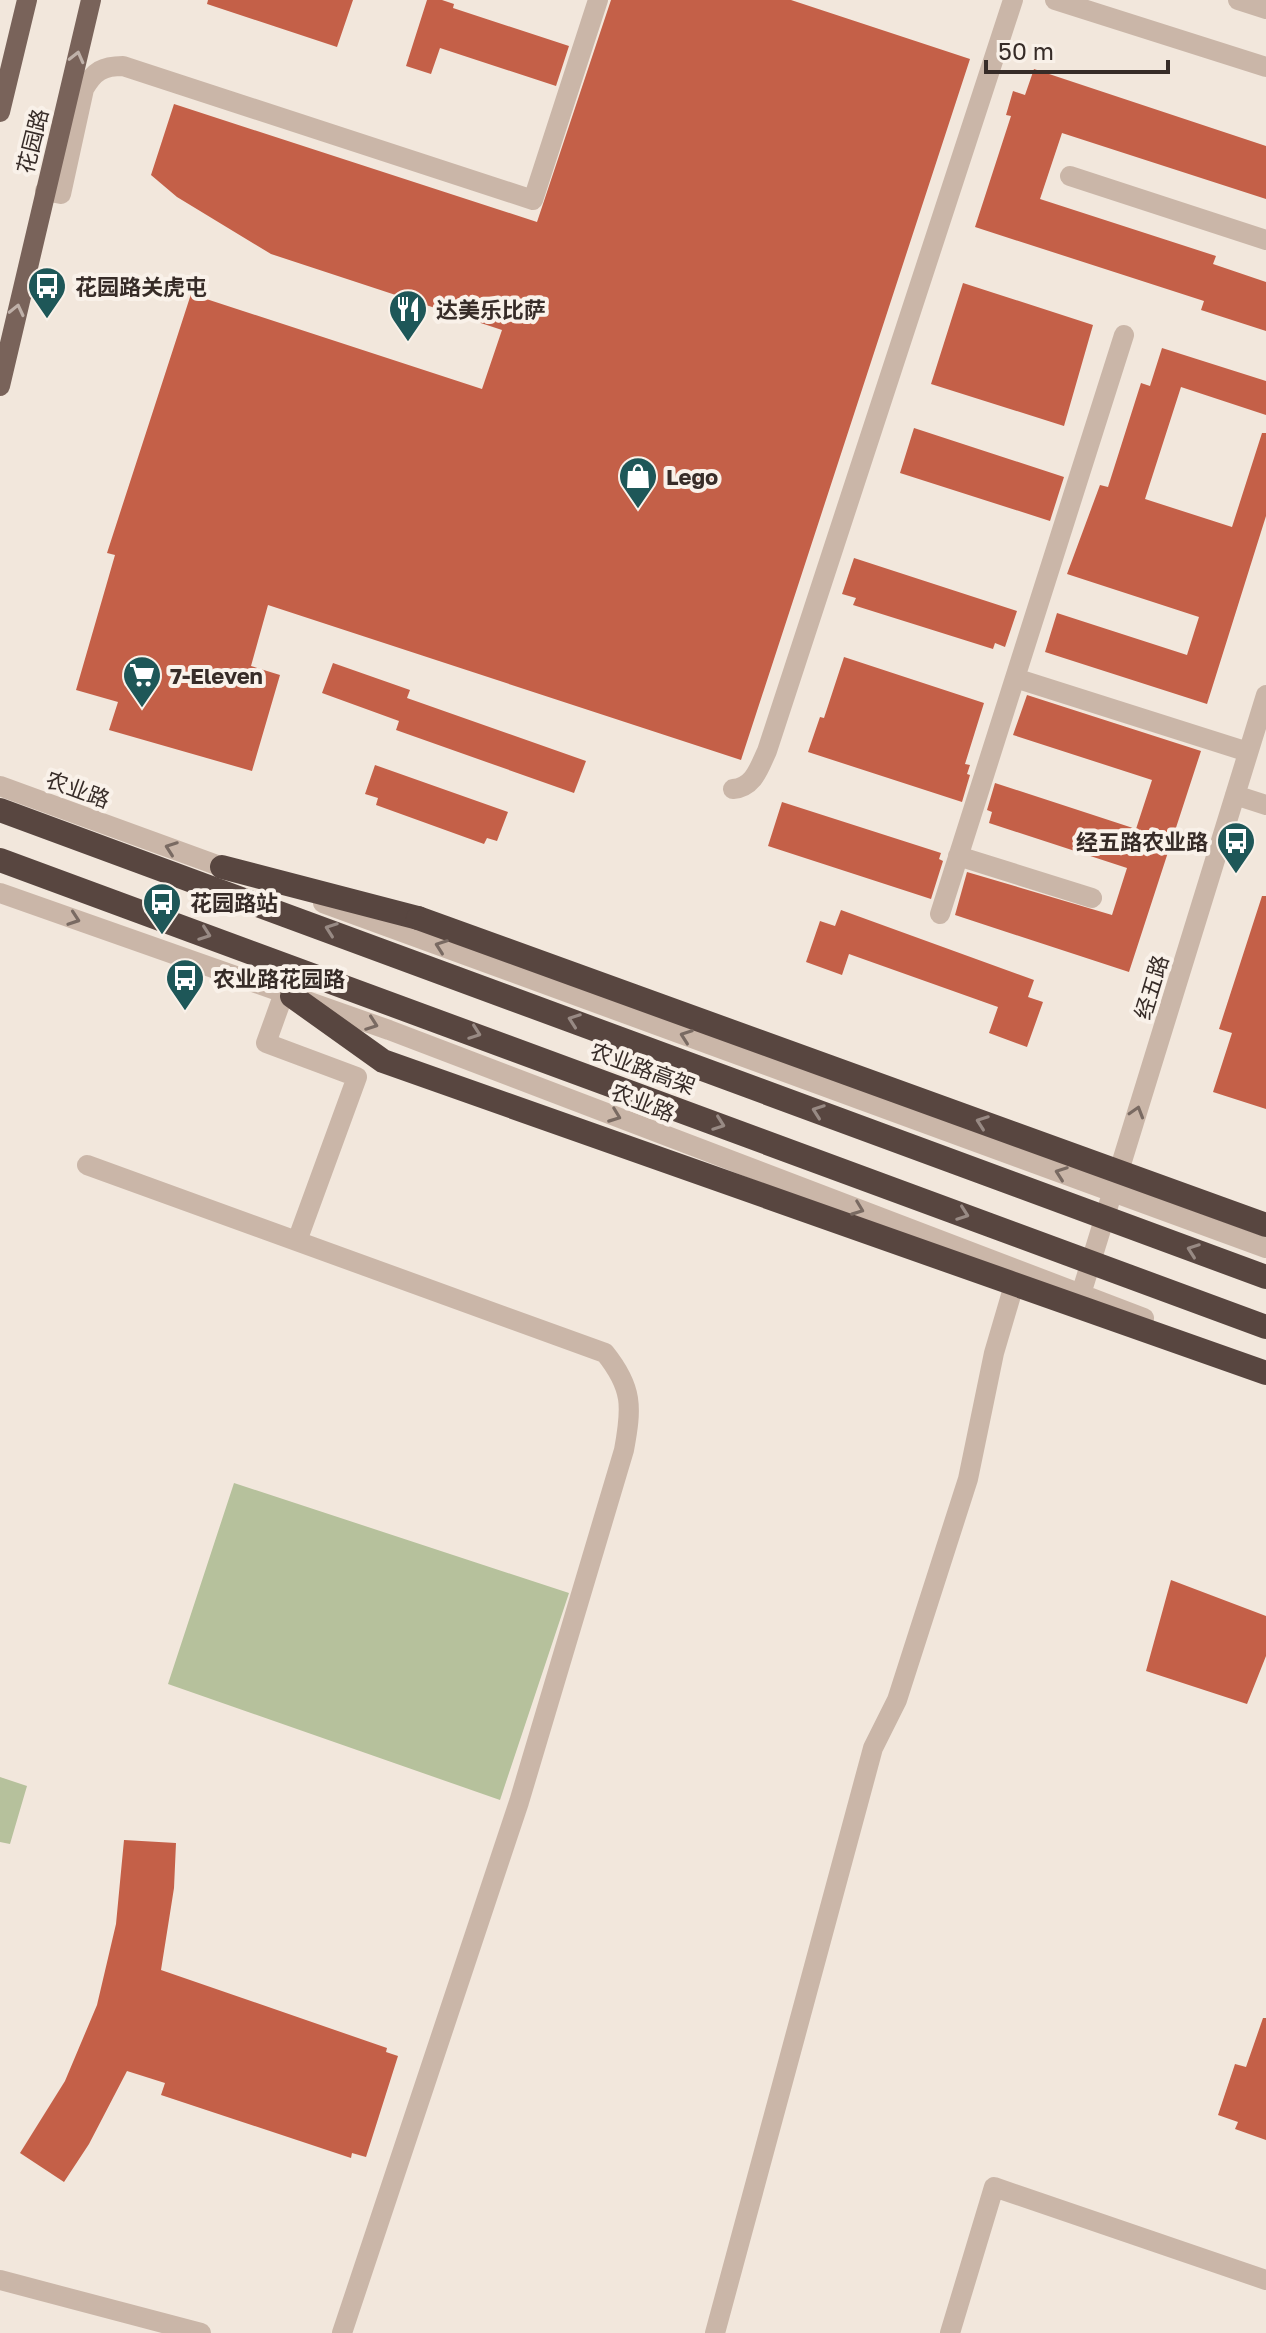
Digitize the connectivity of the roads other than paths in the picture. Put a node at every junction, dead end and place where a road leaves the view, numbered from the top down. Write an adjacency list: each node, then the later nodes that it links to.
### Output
1 (27, 0): 9 (main road, 花园路)
2 (91, 0): 11 (main road, 花园路, one-way to 2)
3 (598, 0): 11 (street)
4 (1013, 0): 19 (street)
5 (1055, 0): 8 (street)
6 (1238, 0): 7 (street)
7 (1266, 9)
8 (1266, 67)
9 (0, 112)
10 (1070, 176): 12 (street)
11 (45, 191): 14 (main road, 花园路, one-way to 11)
12 (1266, 240)
13 (1124, 335): 15 (street)
14 (0, 386)
15 (1015, 678): 17 (street); 23 (street)
16 (1266, 695): 17 (street, 经五路)
17 (1248, 752): 20 (street, 经五路)
18 (0, 786): 25 (street, 农业路, one-way to 18)
19 (733, 789)
20 (1235, 795): 21 (street); 31 (street, 经五路, one-way to 20)
21 (1266, 805)
22 (0, 810): 35 (highway, 农业路高架, one-way to 22, bridge)
23 (958, 856): 27 (street); 28 (street)
24 (0, 860): 38 (highway, 农业路高架, one-way to 38, bridge)
25 (222, 867): 31 (street, 农业路, one-way to 25); 32 (highway, one-way to 25, bridge)
26 (0, 893): 29 (street, 农业路, one-way to 29)
27 (1092, 898)
28 (940, 914)
29 (288, 995): 33 (street); 36 (highway); 37 (street, 农业路, one-way to 37)
30 (87, 1165): 33 (street)
31 (1112, 1192): 34 (street, 农业路); 37 (street, 经五路)
32 (1266, 1225)
33 (297, 1241): 44 (street)
34 (1266, 1248)
35 (1266, 1277)
36 (1014, 1285): 40 (highway); 45 (street)
37 (1081, 1294): 39 (street, 农业路)
38 (1266, 1327)
39 (1266, 1364)
40 (1266, 1373)
41 (0, 2280): 43 (street)
42 (1266, 2280): 46 (street)
43 (201, 2333)
44 (342, 2333)
45 (715, 2333)
46 (950, 2333)

